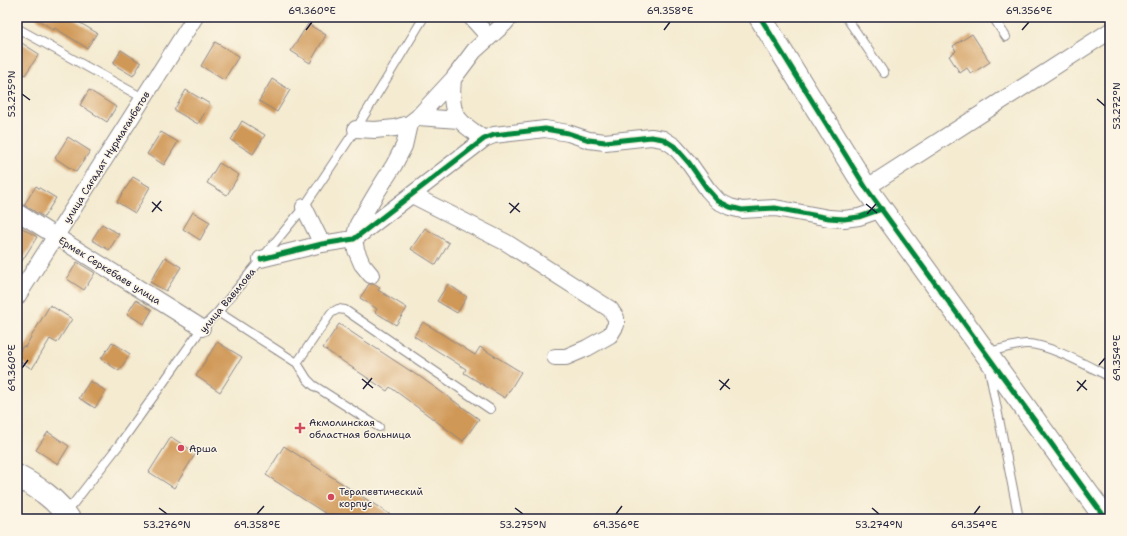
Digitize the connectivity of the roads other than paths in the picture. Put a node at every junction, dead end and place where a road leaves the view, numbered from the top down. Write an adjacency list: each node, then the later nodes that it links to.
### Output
1 (195, 17): 14 (street, улица Сағадат Нұрмағанбетов)
2 (424, 17): 17 (lane, улица Вавилова)
3 (471, 17): 10 (street)
4 (510, 17): 10 (street)
5 (760, 17): 19 (street)
6 (846, 17): 12 (lane)
7 (993, 17): 11 (lane)
8 (17, 28): 14 (lane)
9 (1110, 31): 19 (street)
10 (489, 37): 13 (street)
11 (1006, 37)
12 (884, 73)
13 (453, 79): 15 (street); 16 (street)
14 (143, 98): 24 (street, улица Сағадат Нұрмағанбетов)
15 (413, 120): 16 (street); 17 (street); 25 (street)
16 (459, 120): 18 (street)
17 (356, 129): 21 (lane, улица Вавилова)
18 (484, 139): 20 (street); 22 (street)
19 (866, 188): 22 (street)
20 (412, 195): 25 (street); 33 (street)
21 (304, 207): 26 (street); 27 (lane, улица Вавилова)
22 (882, 209): 32 (street)
23 (17, 212): 24 (street, Ермек Серкебаев улица)
24 (56, 236): 29 (street, улица Сағадат Нұрмағанбетов); 31 (street, Ермек Серкебаев улица)
25 (354, 240): 26 (street); 28 (street)
26 (322, 244): 27 (street)
27 (261, 259): 30 (lane, улица Вавилова)
28 (371, 275)
29 (17, 298)
30 (218, 312): 31 (lane, улица Вавилова); 34 (lane)
31 (202, 328): 39 (lane, улица Вавилова)
32 (985, 353): 35 (lane); 40 (lane); 41 (street)
33 (555, 356)
34 (297, 364): 36 (lane); 37 (lane)
35 (1110, 377)
36 (490, 409)
37 (379, 427)
38 (17, 476): 39 (street)
39 (68, 516)
40 (1019, 519)
41 (1106, 519)

